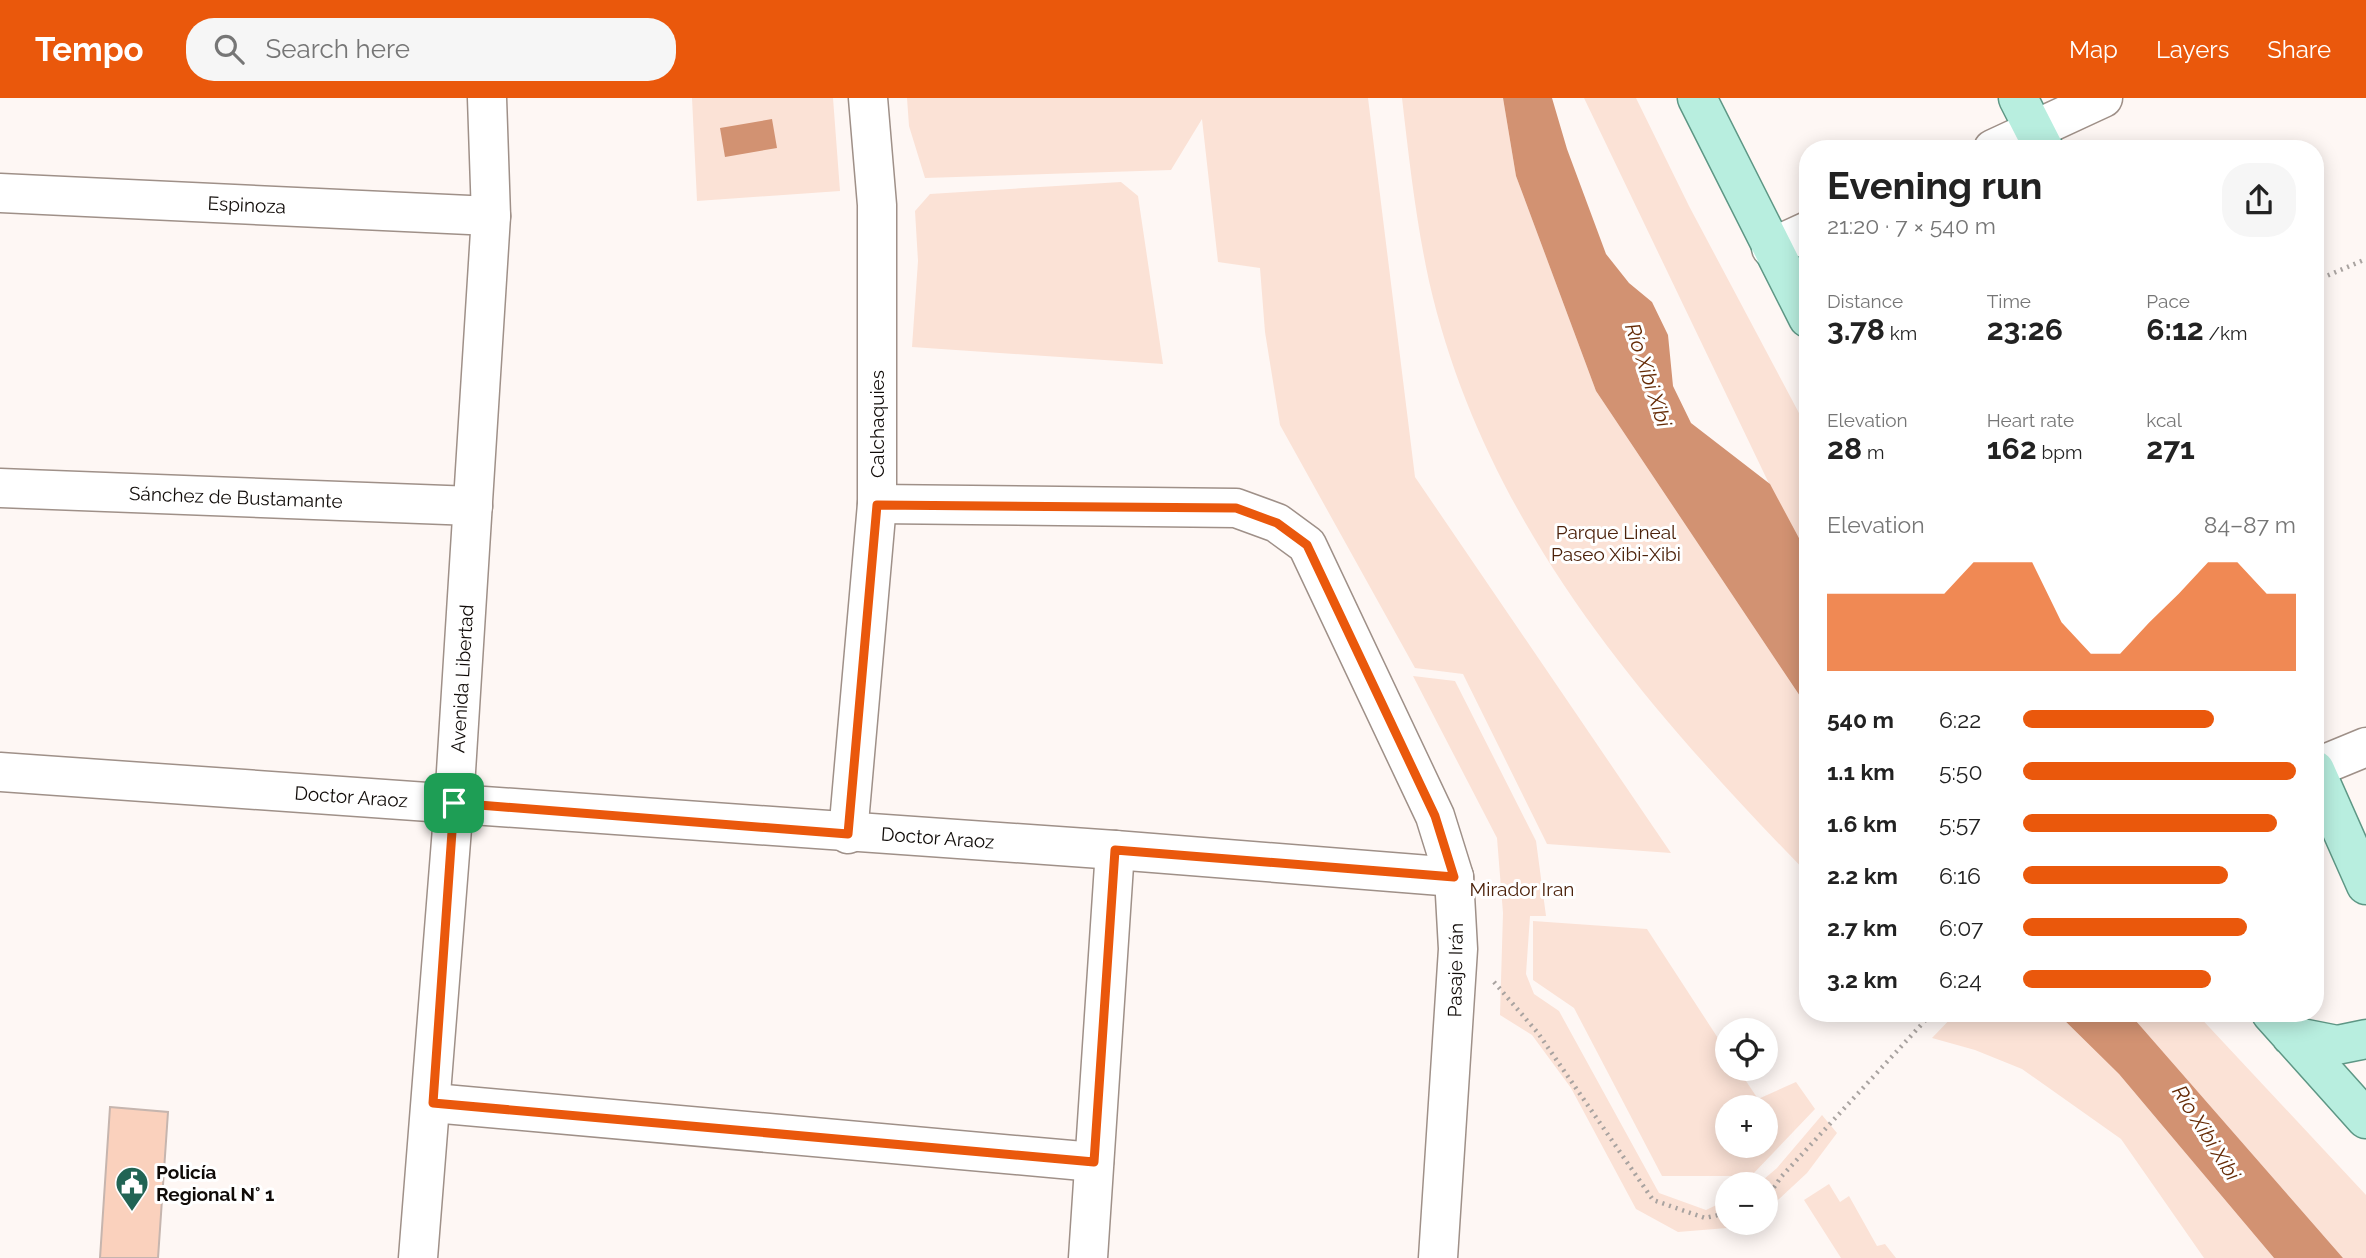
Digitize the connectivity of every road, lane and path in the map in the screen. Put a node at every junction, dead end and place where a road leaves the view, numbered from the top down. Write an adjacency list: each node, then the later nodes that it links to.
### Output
1 (487, 98): 8 (street, Avenida Libertad)
2 (868, 98): 15 (street, Calchaquies)
3 (1697, 98): 10 (main road)
4 (2103, 98): 5 (street)
5 (2032, 125): 6 (street)
6 (2008, 140)
7 (0, 193): 8 (street, Espinoza)
8 (491, 216): 16 (street, Avenida Libertad)
9 (1799, 235): 10 (street)
10 (1771, 248): 13 (main road)
11 (2366, 259): 12 (path)
12 (2324, 277)
13 (1799, 301)
14 (0, 488): 16 (street, Sánchez de Bustamante)
15 (877, 505): 22 (street, Calchaquies); 24 (street, Pasaje Irán)
16 (473, 506): 21 (street, Avenida Libertad)
17 (2366, 747): 18 (street)
18 (2324, 765)
19 (0, 772): 21 (street, Doctor Araoz)
20 (2324, 789): 25 (main road)
21 (454, 803): 22 (street, Doctor Araoz); 30 (street, Avenida Libertad)
22 (848, 834): 23 (street, Doctor Araoz)
23 (1115, 850): 24 (street, Doctor Araoz); 32 (street)
24 (1454, 877): 26 (street, Pasaje Irán)
25 (2366, 885)
26 (1458, 949): 34 (path); 37 (street, Pasaje Irán)
27 (1924, 1022): 33 (path)
28 (2281, 1025): 29 (main road); 31 (main road)
29 (2366, 1039)
30 (433, 1103): 32 (street); 35 (street, Avenida Libertad)
31 (2366, 1119)
32 (1094, 1162): 36 (street)
33 (1778, 1181)
34 (1715, 1216)
35 (418, 1258)
36 (1088, 1258)
37 (1438, 1258)

